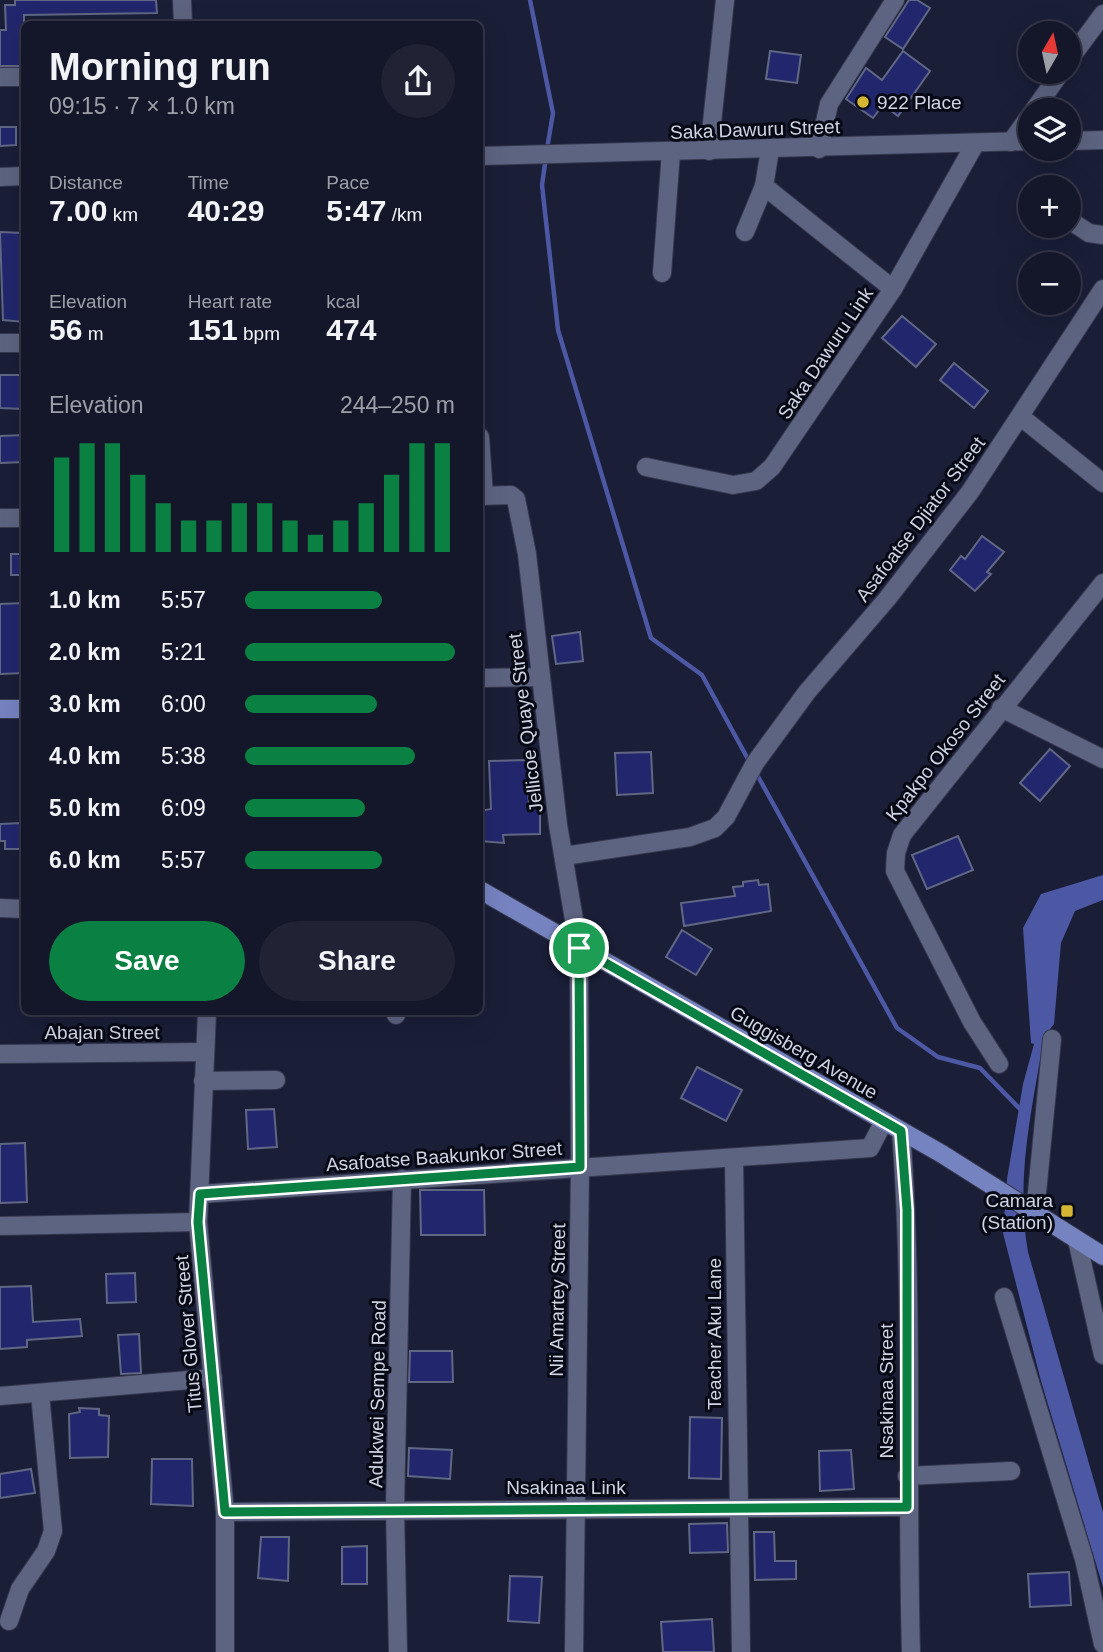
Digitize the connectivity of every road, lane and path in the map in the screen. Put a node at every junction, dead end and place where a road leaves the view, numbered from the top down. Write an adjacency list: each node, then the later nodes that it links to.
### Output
1 (182, 0): 5 (street)
2 (725, 0): 17 (street)
3 (895, 0): 15 (street)
4 (1103, 14): 6 (street)
5 (183, 21)
6 (1082, 43)
7 (0, 77): 8 (street)
8 (21, 77)
9 (1018, 132): 12 (street)
10 (1103, 140): 11 (street)
11 (1081, 141)
12 (1011, 142): 13 (street, Saka Dawuru Street); 14 (street, Saka Dawuru Street)
13 (1018, 142)
14 (975, 144): 15 (street, Saka Dawuru Street); 27 (street, Saka Dawuru Link)
15 (819, 149): 16 (street, Saka Dawuru Street)
16 (770, 150): 17 (street, Saka Dawuru Street); 22 (street)
17 (709, 151): 18 (street, Saka Dawuru Street)
18 (671, 152): 19 (street, Saka Dawuru Street); 26 (street)
19 (483, 156)
20 (21, 176): 21 (street)
21 (0, 177)
22 (764, 186): 24 (street); 27 (street)
23 (1081, 228): 25 (street)
24 (744, 232)
25 (1103, 235)
26 (662, 273)
27 (893, 289): 32 (street, Saka Dawuru Link)
28 (1103, 289): 31 (street, Asafoatse Djiator Street)
29 (0, 343): 30 (street)
30 (21, 343)
31 (1021, 417): 33 (street); 44 (street, Asafoatse Djiator Street)
32 (646, 467)
33 (1103, 482)
34 (483, 495): 38 (street, Jellicoe Quaye Street)
35 (21, 518): 36 (street)
36 (0, 519)
37 (1103, 583): 40 (street, Kpakpo Okoso Street)
38 (541, 677): 39 (street); 44 (street, Jellicoe Quaye Street)
39 (483, 678)
40 (1001, 708): 43 (street); 53 (street, Kpakpo Okoso Street)
41 (0, 709): 42 (main road)
42 (21, 709)
43 (1103, 759)
44 (564, 856): 48 (street, Jellicoe Quaye Street)
45 (483, 892): 48 (main road, Guggisberg Avenue)
46 (0, 908): 47 (street)
47 (21, 909)
48 (579, 948): 56 (main road, Guggisberg Avenue); 59 (street, Nii Amartey Street)
49 (207, 1015): 51 (street, Titus Glover Street)
50 (1052, 1039): 62 (street)
51 (204, 1052): 52 (street, Abajan Street); 55 (street, Titus Glover Street)
52 (0, 1054)
53 (999, 1063)
54 (276, 1080): 55 (street)
55 (204, 1081): 61 (street, Titus Glover Street)
56 (884, 1121): 57 (main road, Guggisberg Avenue); 58 (street, Asafoatse Baakunkor Street)
57 (901, 1131): 62 (main road, Guggisberg Avenue); 73 (street, Nsakinaa Street)
58 (734, 1160): 59 (street, Asafoatse Baakunkor Street); 76 (street, Teacher Aku Lane)
59 (580, 1167): 60 (street, Asafoatse Baakunkor Street); 75 (street, Nii Amartey Street)
60 (402, 1179): 61 (street, Asafoatse Baakunkor Street); 77 (street, Adukwei Sempe Road)
61 (200, 1194): 63 (street, Titus Glover Street)
62 (1029, 1209): 65 (main road, Guggisberg Avenue)
63 (198, 1222): 64 (street); 69 (street, Titus Glover Street)
64 (0, 1226)
65 (1077, 1240): 66 (main road, Guggisberg Avenue); 68 (street)
66 (1103, 1256)
67 (1004, 1297): 80 (street)
68 (1103, 1355)
69 (214, 1378): 70 (street); 78 (street, Titus Glover Street)
70 (40, 1394): 71 (street); 79 (street)
71 (0, 1396)
72 (1011, 1471): 73 (street)
73 (907, 1476): 74 (street, Nsakinaa Street)
74 (907, 1507): 76 (street, Nsakinaa Link); 85 (street, Nsakinaa Street)
75 (575, 1508): 76 (street, Nsakinaa Link); 77 (street, Nsakinaa Link); 83 (street, Nii Amartey Street)
76 (736, 1508): 84 (street, Teacher Aku Lane)
77 (395, 1509): 78 (street, Nsakinaa Link); 82 (street, Adukwei Sempe Road)
78 (225, 1512): 81 (street, Titus Glover Street)
79 (9, 1621)
80 (1103, 1644)
81 (225, 1652)
82 (398, 1652)
83 (573, 1652)
84 (741, 1652)
85 (911, 1652)

